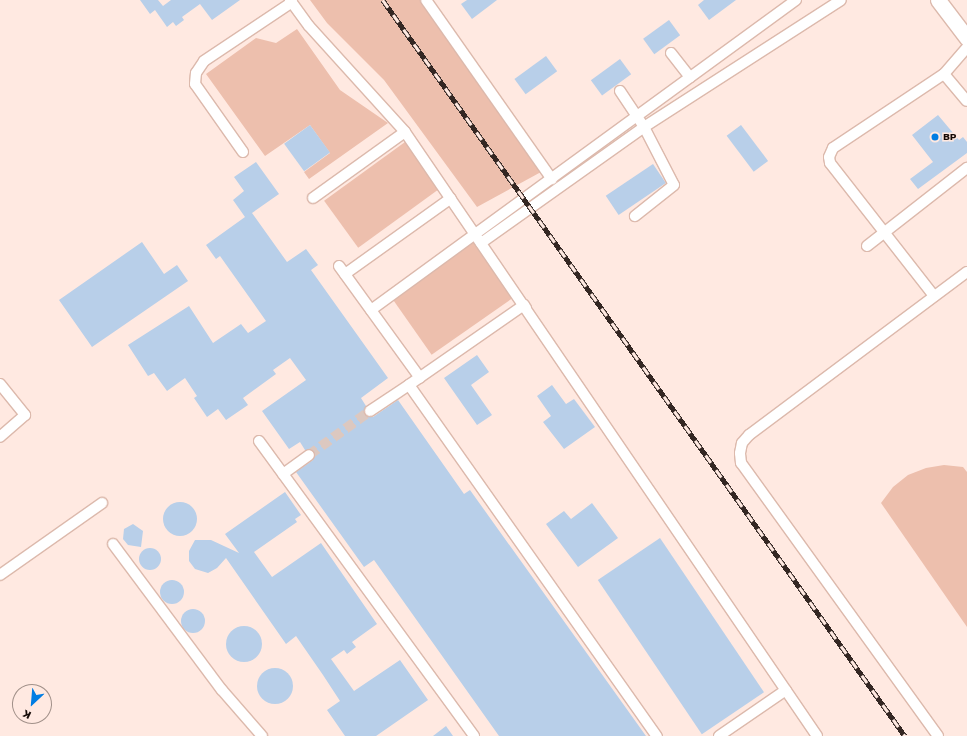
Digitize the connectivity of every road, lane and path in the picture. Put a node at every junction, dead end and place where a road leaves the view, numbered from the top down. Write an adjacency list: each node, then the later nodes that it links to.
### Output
1 (426, 0): 18 (street)
2 (796, 0): 10 (street)
3 (841, 0): 14 (street)
4 (938, 0): 6 (highway)
5 (291, 1): 15 (street); 16 (street)
6 (967, 38)
7 (967, 48): 9 (street)
8 (671, 52): 10 (street)
9 (944, 74): 12 (street); 22 (street)
10 (690, 78): 13 (street)
11 (620, 91): 13 (street)
12 (967, 101)
13 (636, 117): 14 (street); 18 (street)
14 (644, 127): 21 (street); 23 (street)
15 (406, 132): 19 (street); 20 (street)
16 (243, 152)
17 (967, 168): 22 (street)
18 (552, 179): 23 (street)
19 (313, 198)
20 (451, 198): 23 (street); 28 (street)
21 (635, 216)
22 (884, 233): 24 (street); 26 (street)
23 (479, 239): 27 (street); 28 (street)
24 (867, 246)
25 (967, 272): 26 (street)
26 (934, 296): 46 (street)
27 (526, 308): 29 (street); 40 (street)
28 (371, 310): 29 (street)
29 (420, 378): 31 (street)
30 (0, 384): 33 (street)
31 (409, 385): 32 (street); 43 (street)
32 (370, 411)
33 (0, 437)
34 (258, 441): 36 (street)
35 (309, 455): 36 (street)
36 (283, 474): 42 (street)
37 (102, 503): 39 (street)
38 (113, 544): 41 (street)
39 (0, 575)
40 (786, 690): 44 (street); 45 (street)
41 (262, 736)
42 (474, 736)
43 (657, 736)
44 (719, 736)
45 (817, 736)
46 (938, 736)

